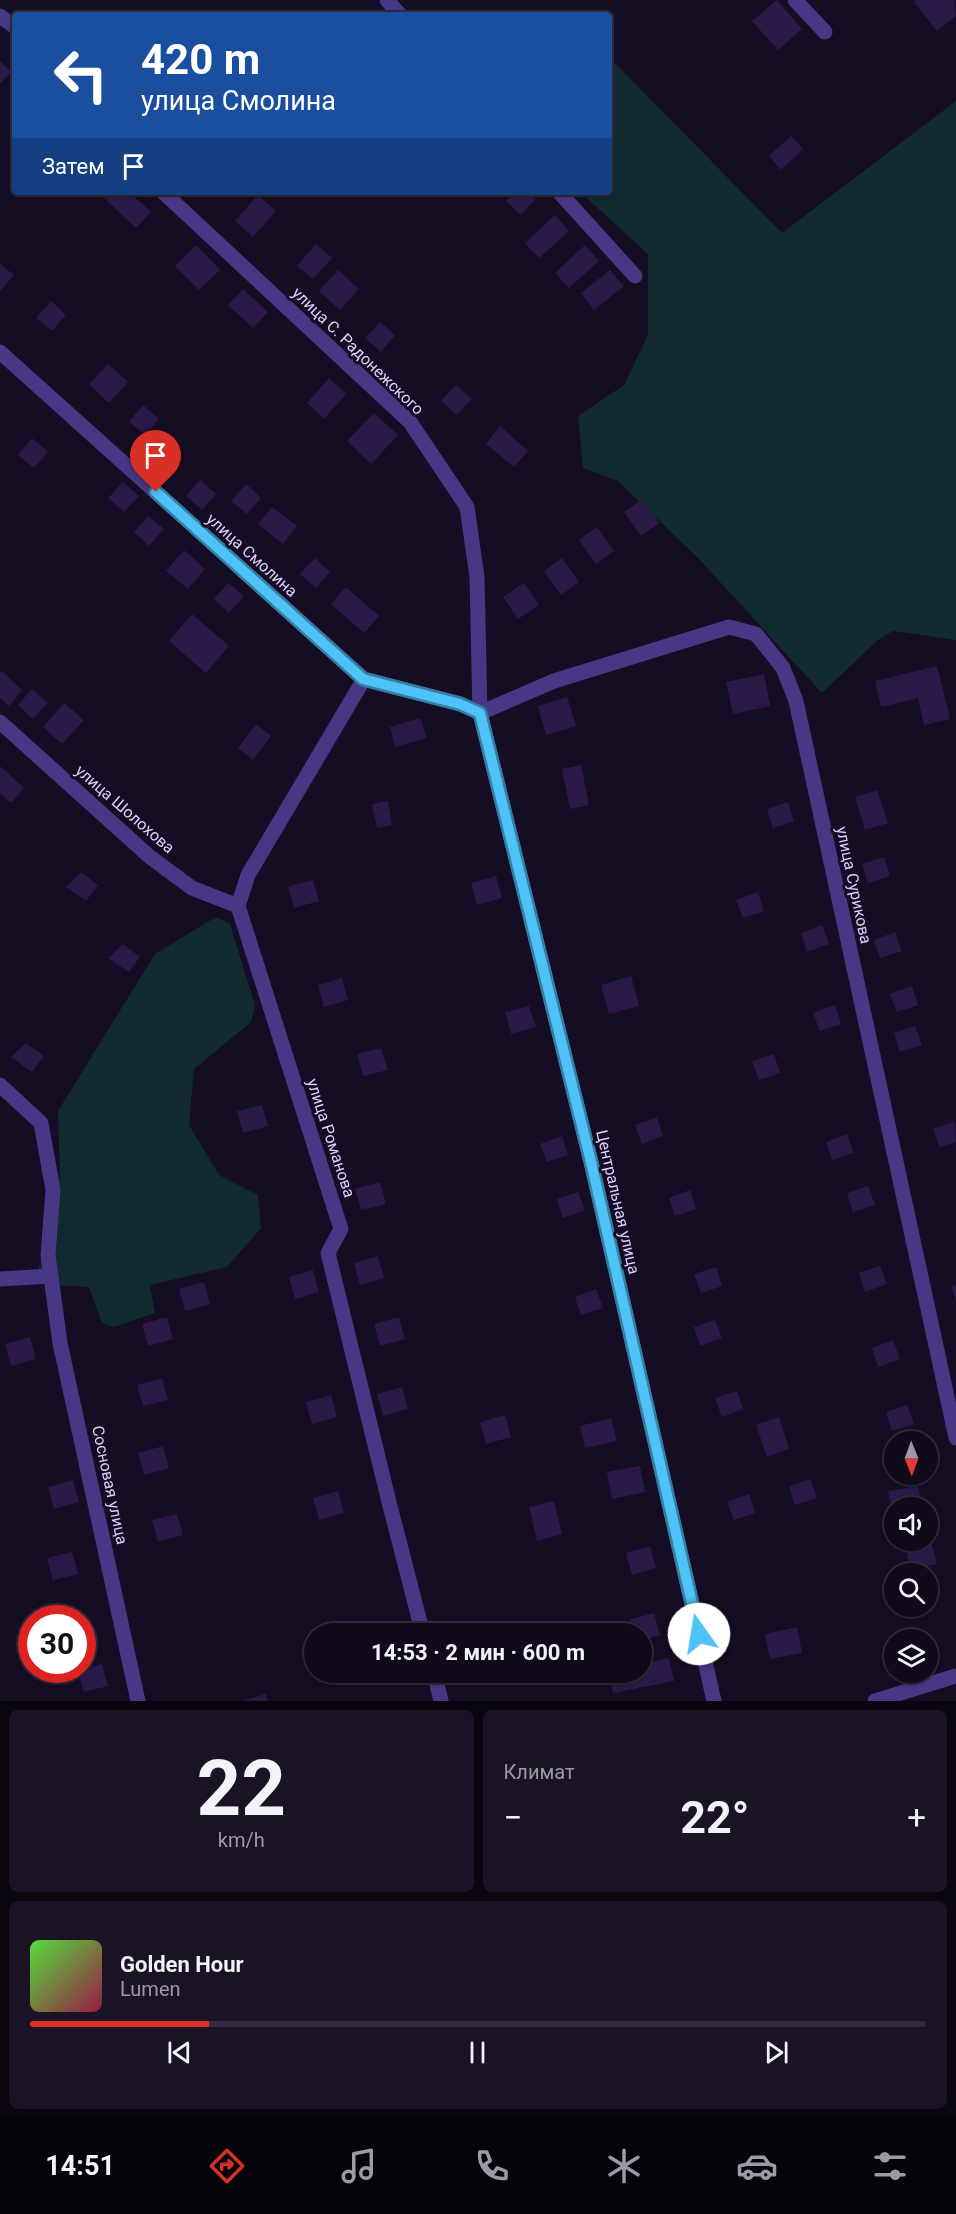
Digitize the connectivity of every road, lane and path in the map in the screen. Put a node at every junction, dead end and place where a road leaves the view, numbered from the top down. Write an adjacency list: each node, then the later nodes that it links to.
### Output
1 (387, 0): 3 (street)
2 (795, 0): 4 (street)
3 (397, 12)
4 (825, 32)
5 (166, 195): 10 (street, улица С. Радонежского)
6 (562, 195): 7 (street)
7 (635, 276)
8 (0, 352): 9 (street, улица Смолина)
9 (363, 679): 10 (street, улица Смолина); 12 (street)
10 (480, 713): 16 (street, улица Сурикова); 22 (street, Центральная улица)
11 (0, 722): 12 (street, улица Шолохова)
12 (238, 906): 17 (street, улица Романова)
13 (0, 1085): 14 (street, Сосновая улица)
14 (51, 1276): 15 (street); 20 (street, Сосновая улица)
15 (0, 1279)
16 (956, 1438)
17 (420, 1623)
18 (956, 1676): 23 (street)
19 (437, 1683): 21 (street)
20 (138, 1701)
21 (441, 1701)
22 (714, 1701)
23 (875, 1701)

